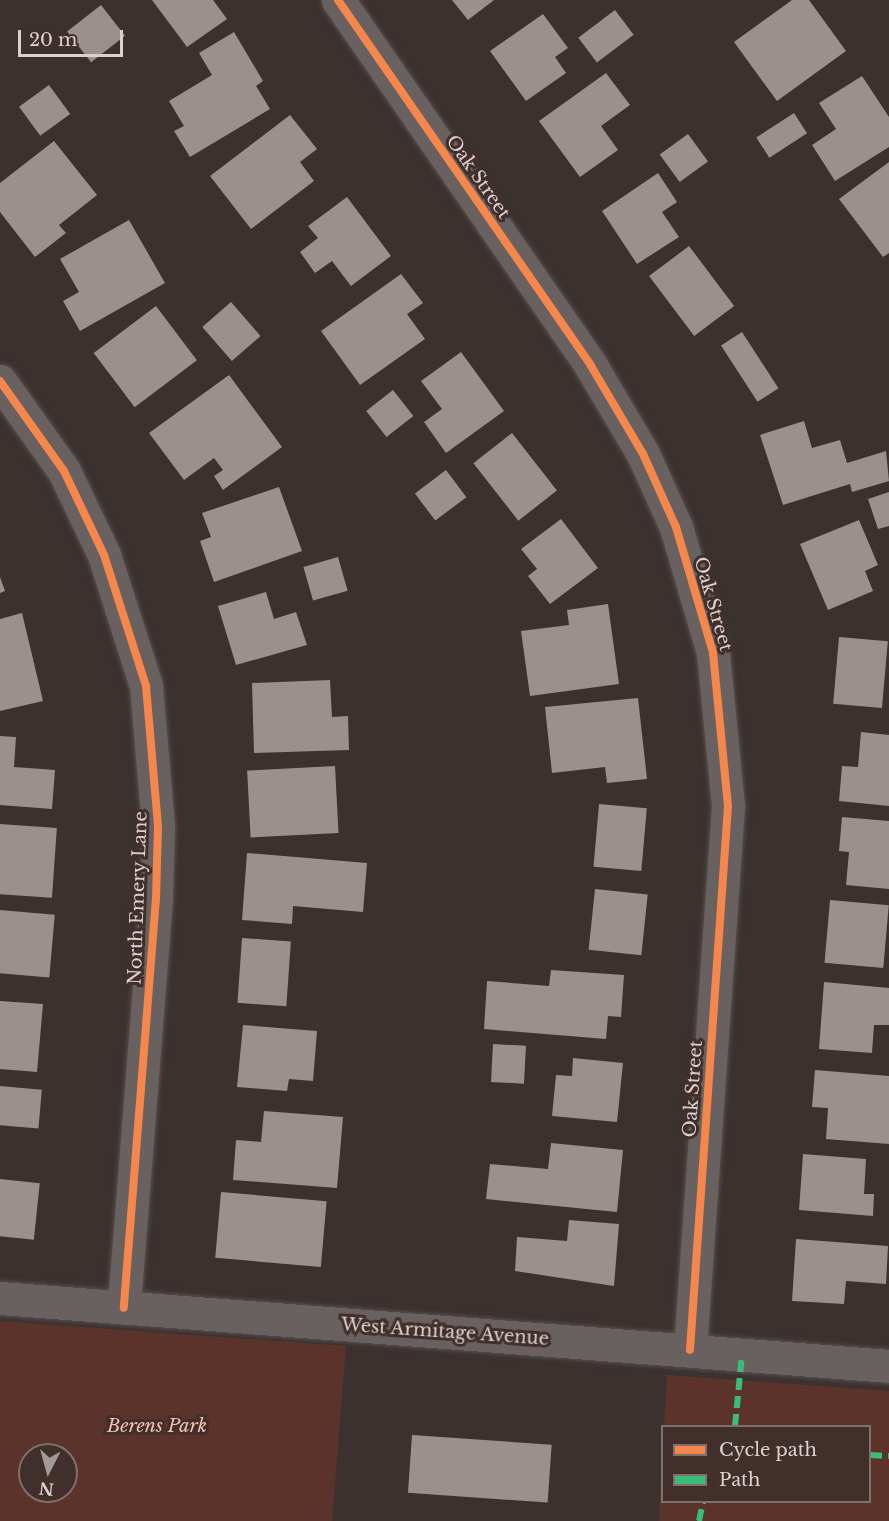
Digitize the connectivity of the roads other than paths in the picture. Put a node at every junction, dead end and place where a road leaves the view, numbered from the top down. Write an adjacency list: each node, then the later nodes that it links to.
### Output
1 (338, 0): 5 (street, Oak Street)
2 (0, 381): 4 (street, North Emery Lane)
3 (0, 1298): 4 (street, West Armitage Avenue)
4 (124, 1308): 5 (street, West Armitage Avenue)
5 (690, 1350): 6 (street, West Armitage Avenue)
6 (889, 1366)

